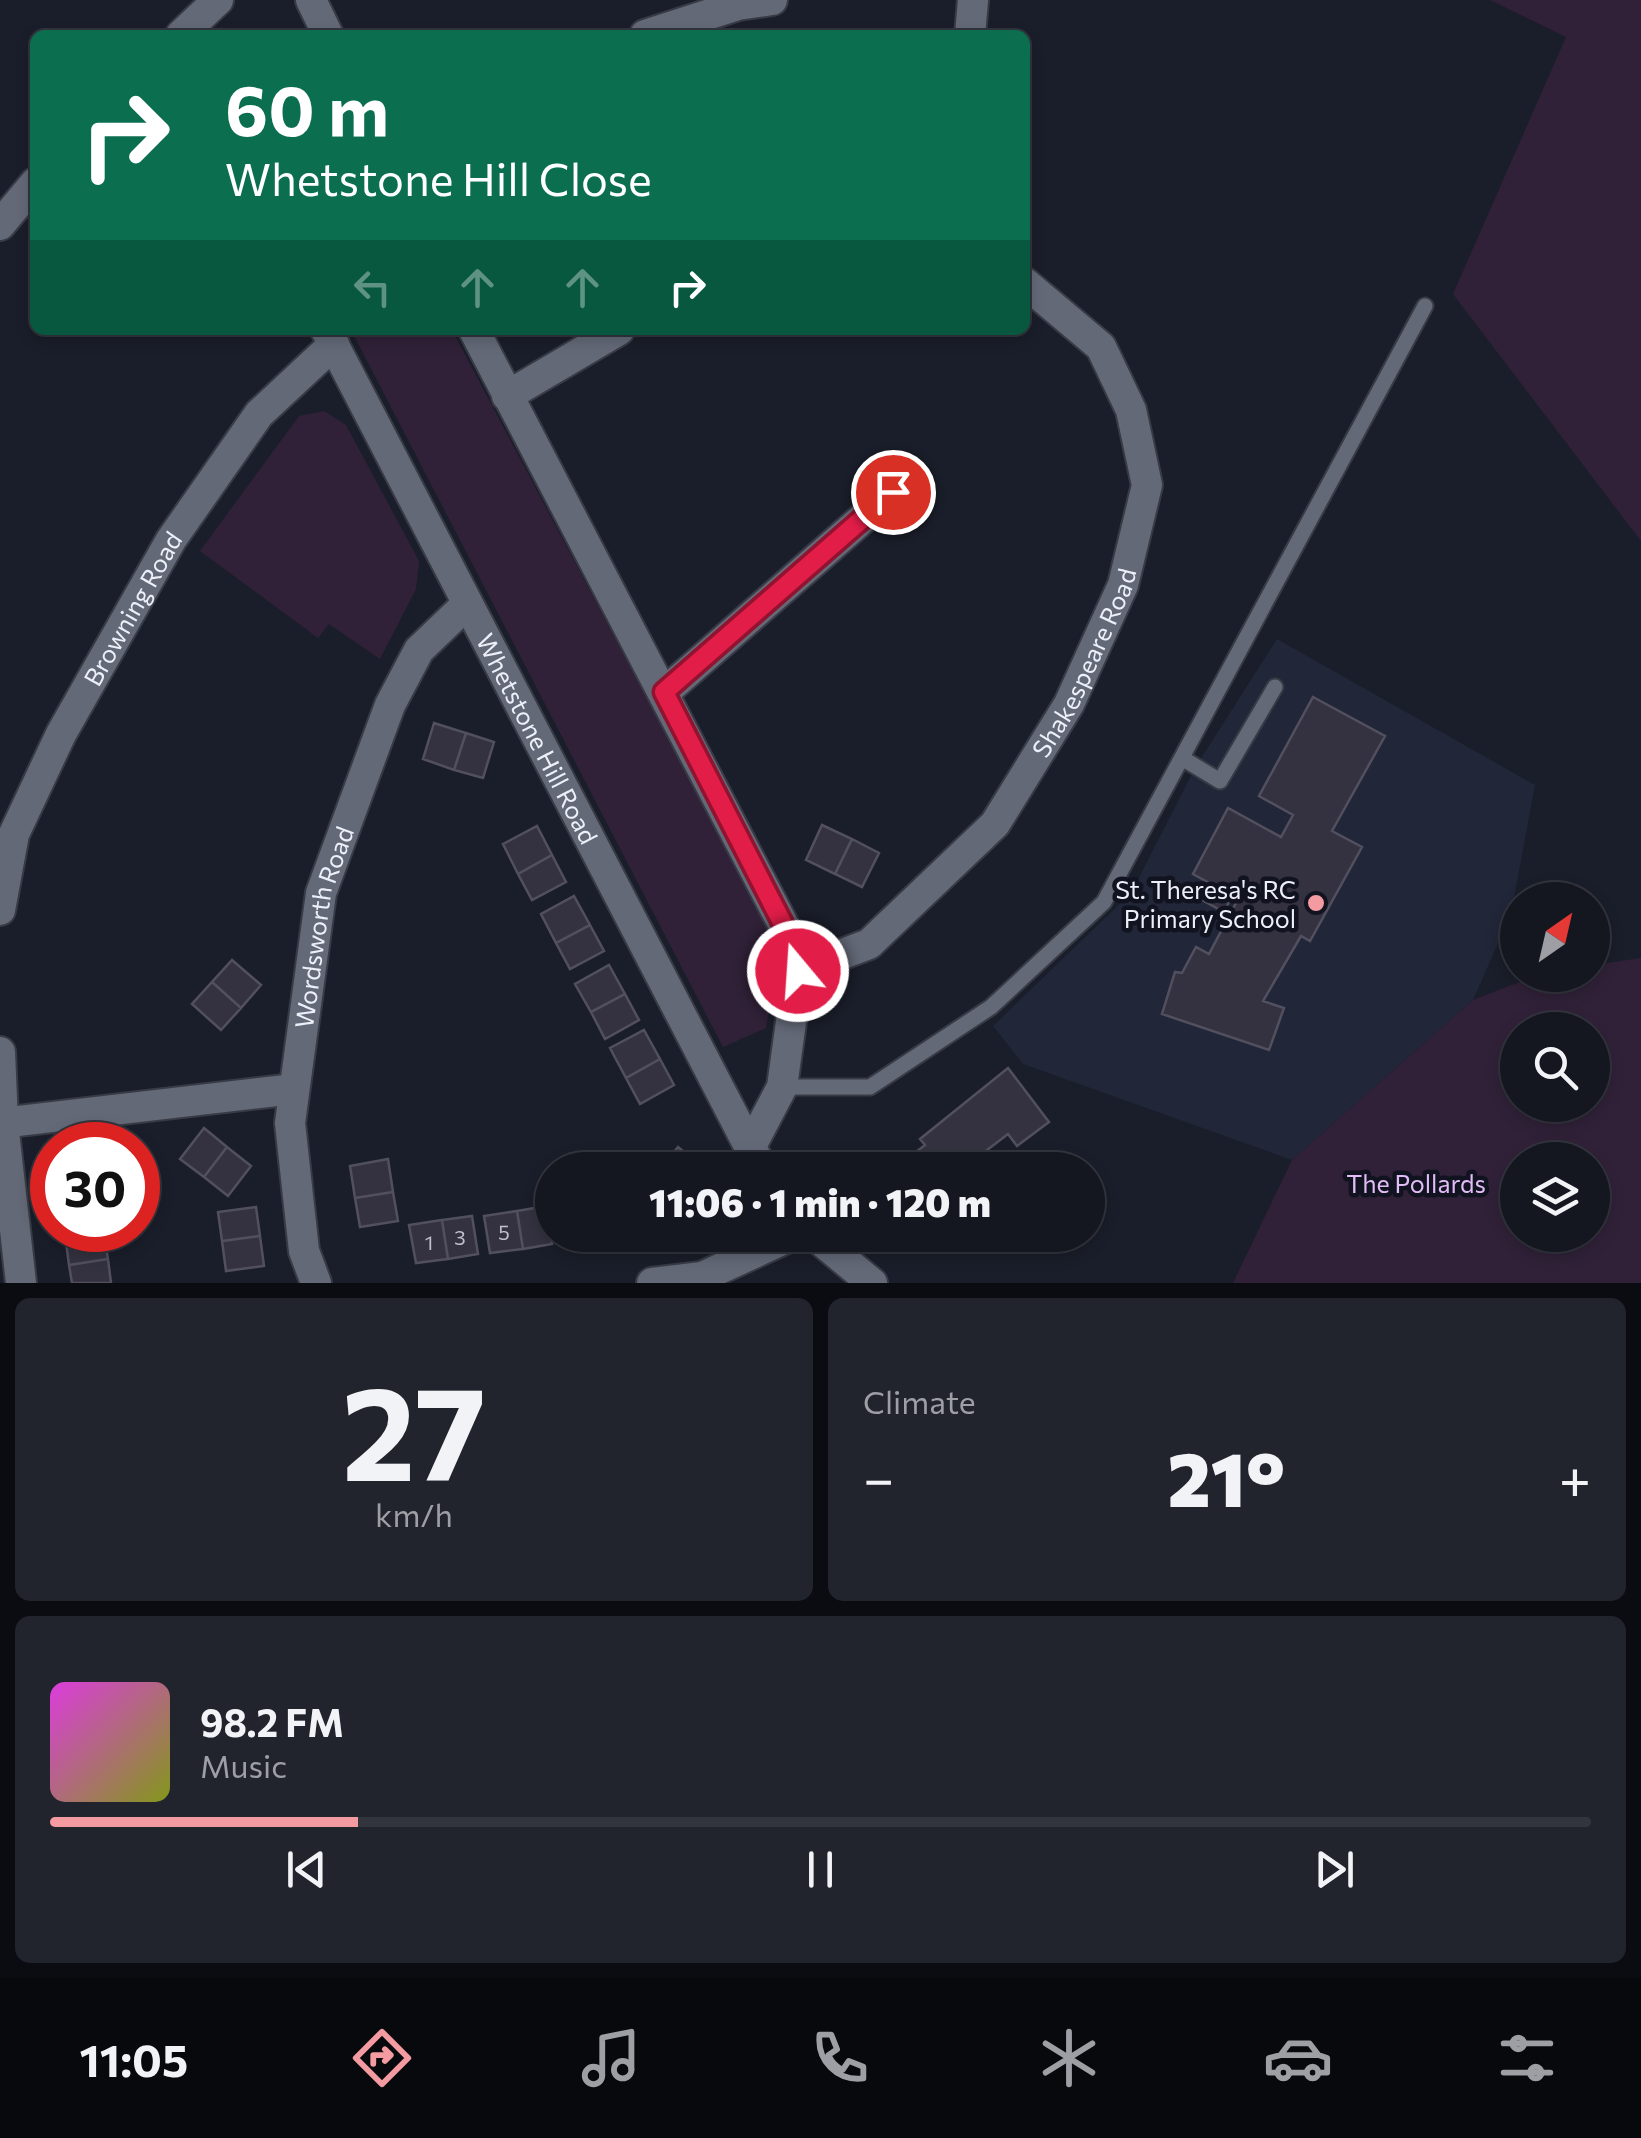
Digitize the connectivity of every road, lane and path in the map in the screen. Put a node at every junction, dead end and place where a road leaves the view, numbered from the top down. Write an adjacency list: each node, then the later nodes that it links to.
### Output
1 (311, 0): 6 (street)
2 (772, 0): 7 (street)
3 (972, 0): 8 (street)
4 (211, 2): 5 (street)
5 (186, 30)
6 (326, 30)
7 (661, 30)
8 (970, 30)
9 (30, 189): 10 (street)
10 (2, 215)
11 (1030, 287): 23 (street, Shakespeare Road)
12 (1425, 306): 21 (lane)
13 (476, 335): 16 (street, Whetstone Hill Road)
14 (610, 335): 16 (street)
15 (330, 337): 18 (street, Whetstone Hill Road); 22 (street, Browning Road)
16 (507, 396): 20 (street, Whetstone Hill Road)
17 (893, 492): 20 (street)
18 (467, 604): 26 (street, Wordsworth Road); 28 (street, Whetstone Hill Road)
19 (1275, 687): 21 (lane)
20 (664, 692): 23 (street, Whetstone Hill Road)
21 (1182, 758): 25 (lane)
22 (0, 910)
23 (798, 971): 25 (street, Whetstone Hill Road)
24 (0, 1052): 27 (street)
25 (782, 1087): 29 (street, Whetstone Hill Road)
26 (294, 1089): 27 (street); 33 (street, Wordsworth Road)
27 (1, 1123): 32 (street)
28 (754, 1152)
29 (760, 1152)
30 (756, 1252): 34 (street)
31 (835, 1252): 35 (street)
32 (21, 1283)
33 (316, 1283)
34 (652, 1283)
35 (872, 1283)

